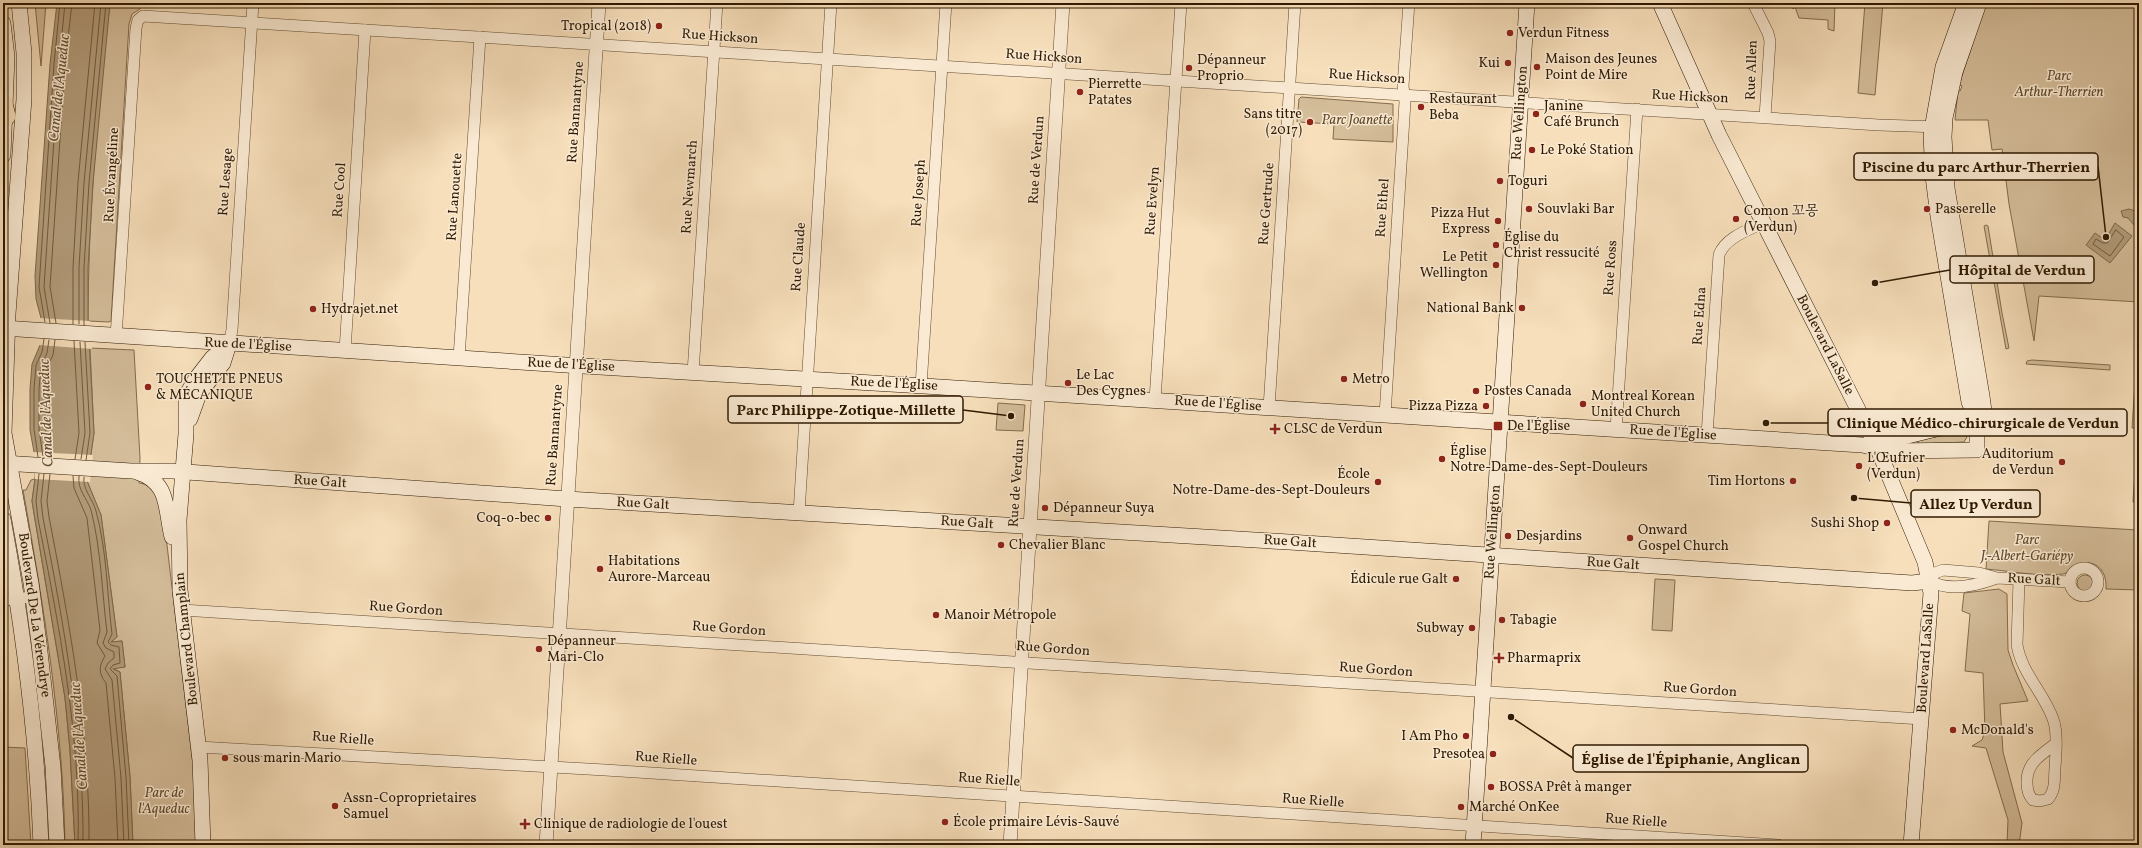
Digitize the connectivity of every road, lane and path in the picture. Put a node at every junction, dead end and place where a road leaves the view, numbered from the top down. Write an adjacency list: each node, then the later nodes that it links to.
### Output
1 (19, 3): 37 (main road, Boulevard De La Vérendrye)
2 (252, 3): 17 (street, Rue Lesage)
3 (599, 3): 21 (street, Rue Bannantyne)
4 (717, 3): 22 (street, Rue Newmarch)
5 (831, 3): 23 (street, Rue Claude)
6 (946, 3): 24 (street, Rue Joseph)
7 (1063, 3): 25 (street, Rue de Verdun)
8 (1180, 3): 26 (street, Rue Evelyn)
9 (1295, 3): 27 (street, Rue Gertrude)
10 (1409, 3): 28 (street, Rue Ethel)
11 (1527, 3): 29 (main road, Rue Wellington)
12 (1660, 3): 32 (main road, Boulevard LaSalle)
13 (1753, 3): 33 (street, Rue Allen)
14 (1966, 3): 34 (main road)
15 (1979, 3): 34 (main road)
16 (141, 16): 17 (street, Rue Hickson); 38 (street, Rue Évangéline)
17 (252, 22): 19 (street, Rue Hickson); 39 (street, Rue Lesage)
18 (3, 23): 31 (main road)
19 (365, 30): 20 (street, Rue Hickson); 40 (street, Rue Cool)
20 (480, 37): 21 (street, Rue Hickson); 41 (street, Rue Lanouette)
21 (596, 44): 22 (street, Rue Hickson); 42 (street, Rue Bannantyne)
22 (713, 52): 23 (street, Rue Hickson); 43 (street, Rue Newmarch)
23 (827, 59): 24 (street, Rue Hickson); 44 (street, Rue Claude)
24 (942, 66): 25 (street, Rue Hickson); 45 (street, Rue Joseph)
25 (1058, 73): 26 (street, Rue Hickson); 46 (street, Rue de Verdun)
26 (1176, 80): 27 (street, Rue Hickson); 47 (street, Rue Evelyn)
27 (1290, 87): 28 (street, Rue Hickson); 48 (street, Rue Gertrude)
28 (1404, 94): 29 (street, Rue Hickson); 49 (street, Rue Ethel)
29 (1520, 102): 30 (street, Rue Hickson); 51 (main road, Rue Wellington)
30 (1637, 109): 32 (street, Rue Hickson); 52 (street, Rue Ross)
31 (4, 110): 35 (main road)
32 (1708, 114): 33 (street, Rue Hickson); 36 (main road, Boulevard LaSalle)
33 (1765, 117): 34 (street, Rue Hickson)
34 (1938, 127): 50 (main road)
35 (3, 155)
36 (1763, 223): 53 (street, Rue Edna); 54 (main road, Boulevard LaSalle)
37 (5, 328): 38 (main road, Rue de l'Église); 55 (main road, Boulevard De La Vérendrye)
38 (116, 337): 39 (main road, Rue de l'Église)
39 (229, 344): 40 (main road, Rue de l'Église); 57 (main road, Boulevard Champlain)
40 (345, 351): 41 (main road, Rue de l'Église)
41 (459, 358): 42 (main road, Rue de l'Église)
42 (576, 366): 43 (main road, Rue de l'Église); 58 (street, Rue Bannantyne)
43 (693, 373): 44 (main road, Rue de l'Église)
44 (807, 380): 45 (main road, Rue de l'Église); 59 (street, Rue Claude)
45 (921, 386): 46 (main road, Rue de l'Église)
46 (1039, 393): 47 (main road, Rue de l'Église); 61 (street, Rue de Verdun)
47 (1155, 400): 48 (main road, Rue de l'Église)
48 (1269, 408): 49 (main road, Rue de l'Église)
49 (1385, 415): 51 (main road, Rue de l'Église)
50 (1977, 419): 54 (main road, Rue de l'Église); 54 (main road, Rue de l'Église)
51 (1500, 422): 52 (main road, Rue de l'Église); 62 (main road, Rue Wellington)
52 (1616, 430): 53 (main road, Rue de l'Église)
53 (1707, 435): 54 (main road, Rue de l'Église)
54 (1877, 447): 66 (main road, Boulevard LaSalle)
55 (6, 463): 56 (main road, Rue Galt); 68 (main road, Boulevard De La Vérendrye)
56 (131, 471): 57 (main road, Rue Galt); 63 (main road)
57 (183, 472): 58 (main road, Rue Galt); 63 (main road, Boulevard Champlain)
58 (567, 499): 59 (main road, Rue Galt); 71 (street, Rue Bannantyne)
59 (798, 513): 61 (main road, Rue Galt)
60 (3, 519): 69 (main road, Boulevard De La Vérendrye)
61 (1030, 527): 62 (main road, Rue Galt); 72 (street, Rue de Verdun)
62 (1491, 556): 66 (main road, Rue Galt); 73 (main road, Rue Wellington)
63 (178, 561): 70 (main road, Boulevard Champlain)
64 (1998, 578): 65 (street, Rue Galt); 66 (street, Rue Galt); 66 (street, Rue Galt)
65 (2019, 580): 67 (street, Rue Galt); 75 (street)
66 (1930, 581): 74 (main road, Boulevard LaSalle)
67 (2070, 582)
68 (33, 596): 69 (street); 81 (main road, Boulevard De La Vérendrye)
69 (10, 600): 80 (main road, Boulevard De La Vérendrye)
70 (182, 610): 71 (street, Rue Gordon); 76 (main road, Boulevard Champlain)
71 (560, 634): 72 (street, Rue Gordon); 77 (street, Rue Bannantyne)
72 (1021, 662): 73 (street, Rue Gordon); 78 (street, Rue de Verdun)
73 (1483, 691): 74 (street, Rue Gordon); 79 (main road, Rue Wellington)
74 (1922, 720): 87 (main road, Boulevard LaSalle)
75 (2055, 744): 75 (street)
76 (199, 747): 77 (street, Rue Rielle); 82 (main road, Boulevard Champlain)
77 (551, 767): 78 (street, Rue Rielle); 83 (street, Rue Bannantyne)
78 (1013, 797): 79 (street, Rue Rielle); 84 (street, Rue de Verdun)
79 (1474, 826): 85 (main road, Rue Wellington); 86 (street, Rue Rielle)
80 (40, 845)
81 (57, 845)
82 (204, 845)
83 (546, 845)
84 (1010, 845)
85 (1473, 845)
86 (1778, 845)
87 (1911, 845)

